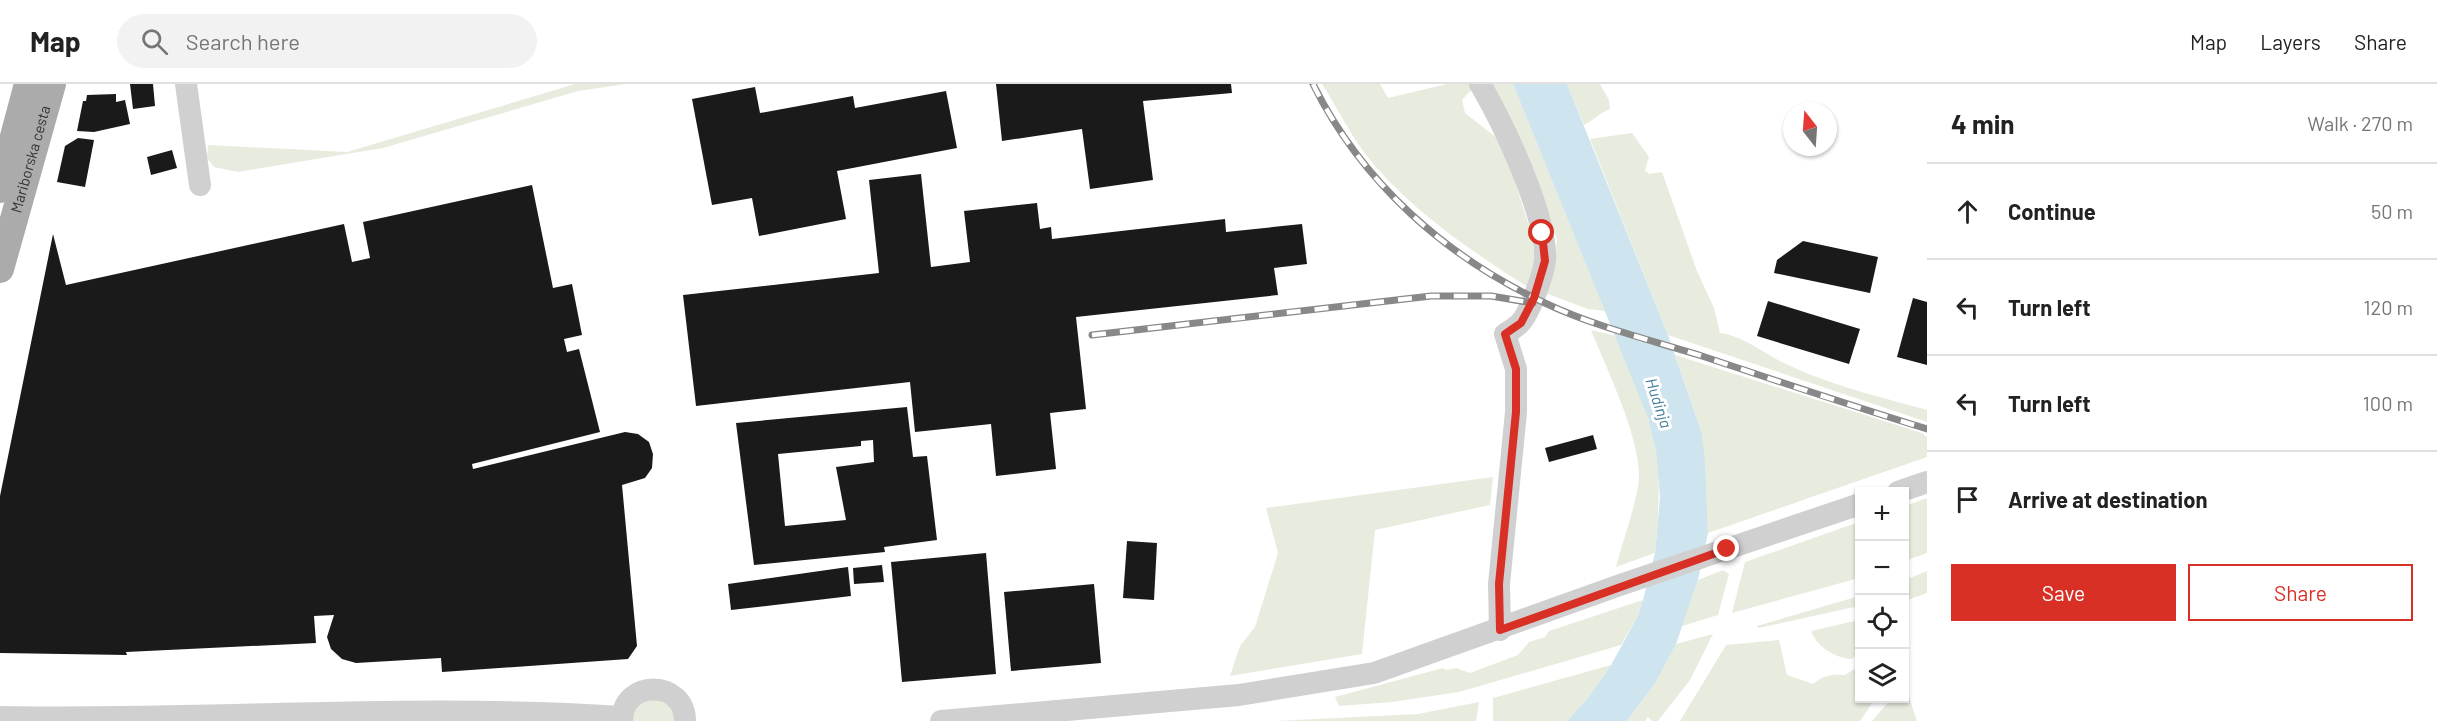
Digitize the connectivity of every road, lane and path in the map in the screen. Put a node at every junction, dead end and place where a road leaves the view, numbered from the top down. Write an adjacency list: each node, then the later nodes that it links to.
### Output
1 (28, 84): 6 (main road, Mariborska cesta)
2 (52, 84): 7 (main road, Mariborska cesta)
3 (186, 84): 5 (street)
4 (1480, 84): 11 (street)
5 (200, 185)
6 (0, 189)
7 (0, 269)
8 (1927, 482): 9 (street)
9 (1909, 488)
10 (1855, 506): 11 (street)
11 (1500, 630): 15 (street)
12 (0, 717): 13 (street)
13 (622, 719): 14 (street)
14 (685, 721)
15 (941, 721)

